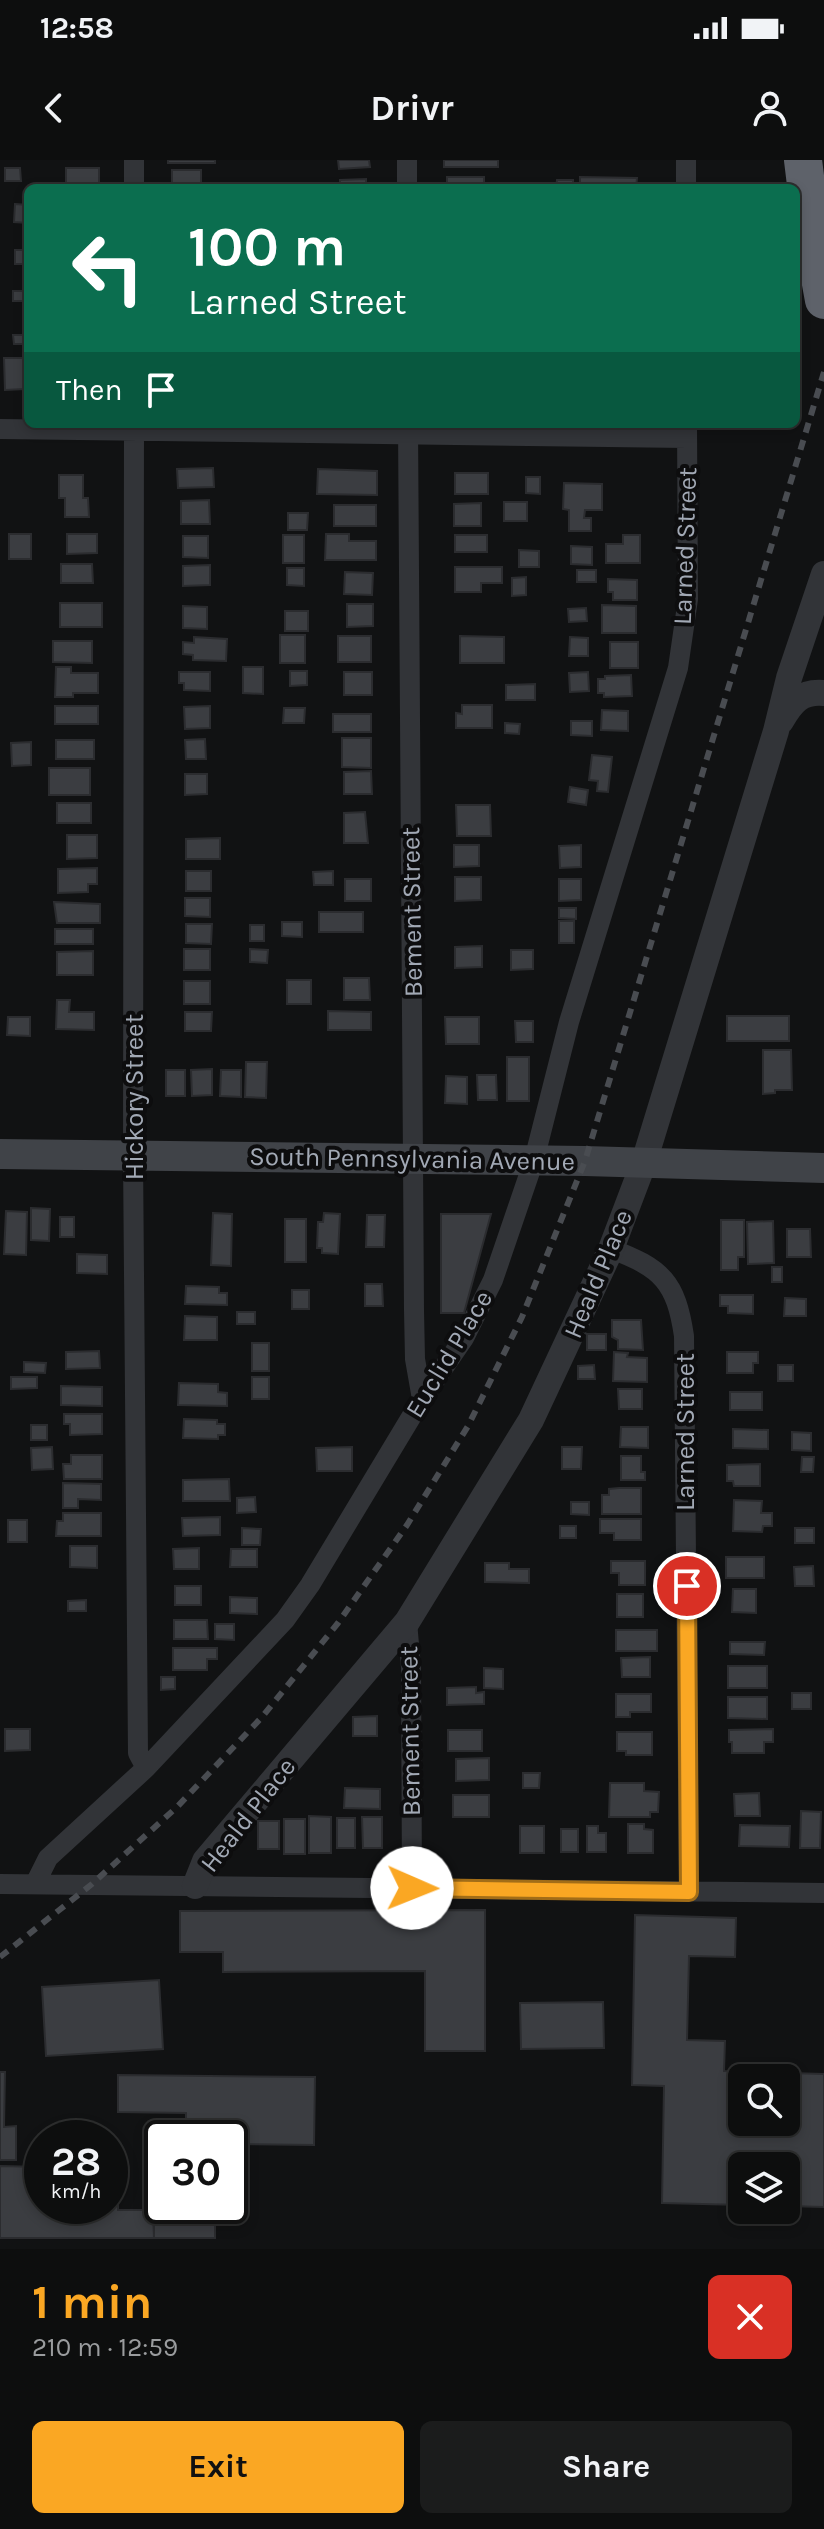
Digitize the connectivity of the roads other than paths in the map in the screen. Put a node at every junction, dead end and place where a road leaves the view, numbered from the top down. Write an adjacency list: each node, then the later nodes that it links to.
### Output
1 (134, 160): 5 (street)
2 (407, 160): 6 (street)
3 (686, 160): 7 (street)
4 (803, 160): 8 (highway)
5 (134, 184)
6 (407, 184)
7 (686, 184)
8 (824, 300)
9 (134, 428): 10 (street); 11 (street); 18 (street, Hickory Street)
10 (0, 429)
11 (408, 430): 12 (street); 19 (street, Bement Street)
12 (687, 431): 14 (street, Larned Street)
13 (824, 574): 16 (street, Heald Place)
14 (678, 668): 20 (street, Euclid Place)
15 (824, 693): 16 (street)
16 (776, 731): 21 (street, Heald Place)
17 (0, 1154): 18 (main road, South Pennsylvania Avenue)
18 (133, 1155): 19 (main road, South Pennsylvania Avenue); 26 (street, Hickory Street)
19 (414, 1159): 20 (main road, South Pennsylvania Avenue); 24 (street, Bement Street)
20 (534, 1160): 21 (main road, South Pennsylvania Avenue); 24 (street, Euclid Place)
21 (644, 1162): 22 (main road, South Pennsylvania Avenue); 23 (street, Heald Place)
22 (824, 1168)
23 (611, 1249): 25 (street, Heald Place); 31 (street, Larned Street)
24 (422, 1399): 26 (street, Euclid Place)
25 (407, 1622): 29 (street, Heald Place); 30 (street, Bement Street)
26 (146, 1768): 28 (street, Euclid Place)
27 (0, 1884): 28 (street)
28 (35, 1884): 29 (street)
29 (195, 1886): 30 (street)
30 (412, 1888): 31 (street)
31 (689, 1892): 32 (street)
32 (824, 1893)

